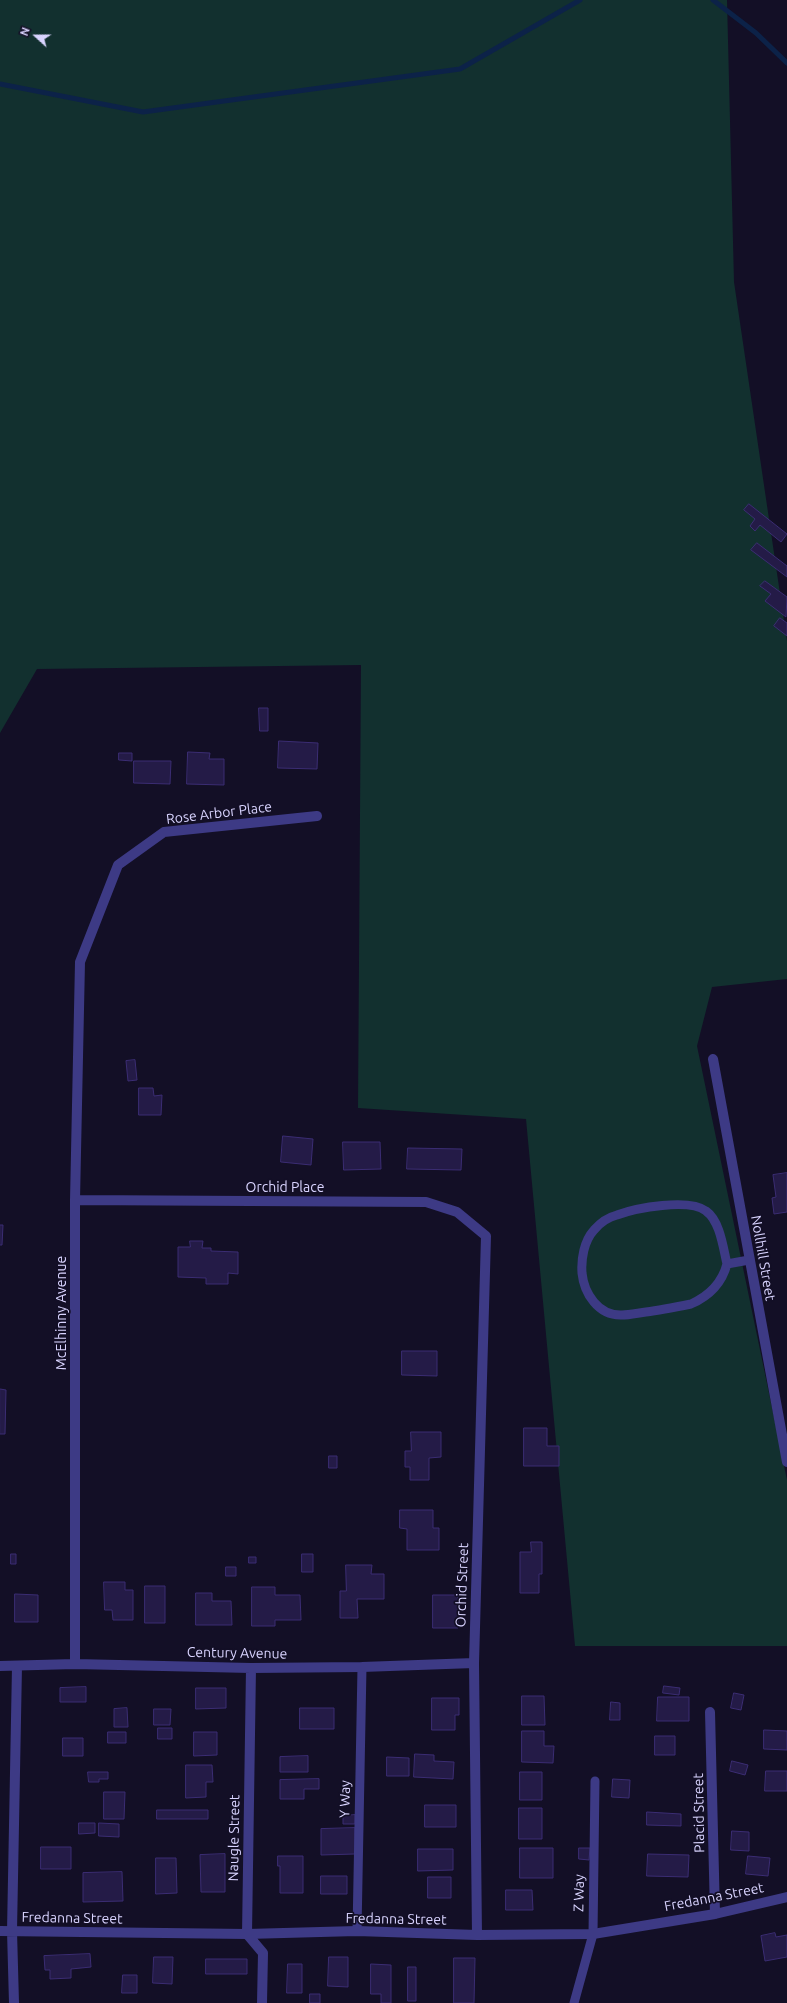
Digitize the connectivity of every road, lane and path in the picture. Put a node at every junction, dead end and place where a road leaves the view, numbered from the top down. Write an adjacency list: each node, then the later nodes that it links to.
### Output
1 (317, 816): 2 (street, Rose Arbor Place)
2 (80, 962): 4 (street, McElhinny Avenue)
3 (713, 1059): 6 (street, Nollhill Street)
4 (74, 1200): 5 (street, Orchid Place); 10 (street, McElhinny Avenue)
5 (486, 1236): 9 (street, Orchid Street)
6 (749, 1260): 7 (lane); 8 (street, Nollhill Street)
7 (726, 1264): 7 (lane)
8 (787, 1462)
9 (474, 1663): 13 (street, Century Avenue); 24 (street, Orchid Street)
10 (75, 1664): 12 (street, Century Avenue); 14 (street, Century Avenue)
11 (0, 1666): 12 (street, Century Avenue)
12 (17, 1666): 20 (street)
13 (362, 1667): 14 (street, Century Avenue); 21 (lane, Y Way)
14 (251, 1668): 22 (street, Naugle Street)
15 (710, 1712): 18 (street, Placid Street)
16 (595, 1781): 23 (lane, Z Way)
17 (787, 1897): 18 (street, Fredanna Street)
18 (715, 1914): 23 (street, Fredanna Street)
19 (0, 1931): 20 (street, Fredanna Street)
20 (12, 1931): 22 (street, Fredanna Street); 25 (street)
21 (357, 1931): 22 (street, Fredanna Street); 24 (street, Fredanna Street)
22 (247, 1934): 26 (street)
23 (593, 1934): 24 (street, Fredanna Street); 27 (lane, Z Way)
24 (477, 1935)
25 (14, 2003)
26 (262, 2003)
27 (574, 2003)

